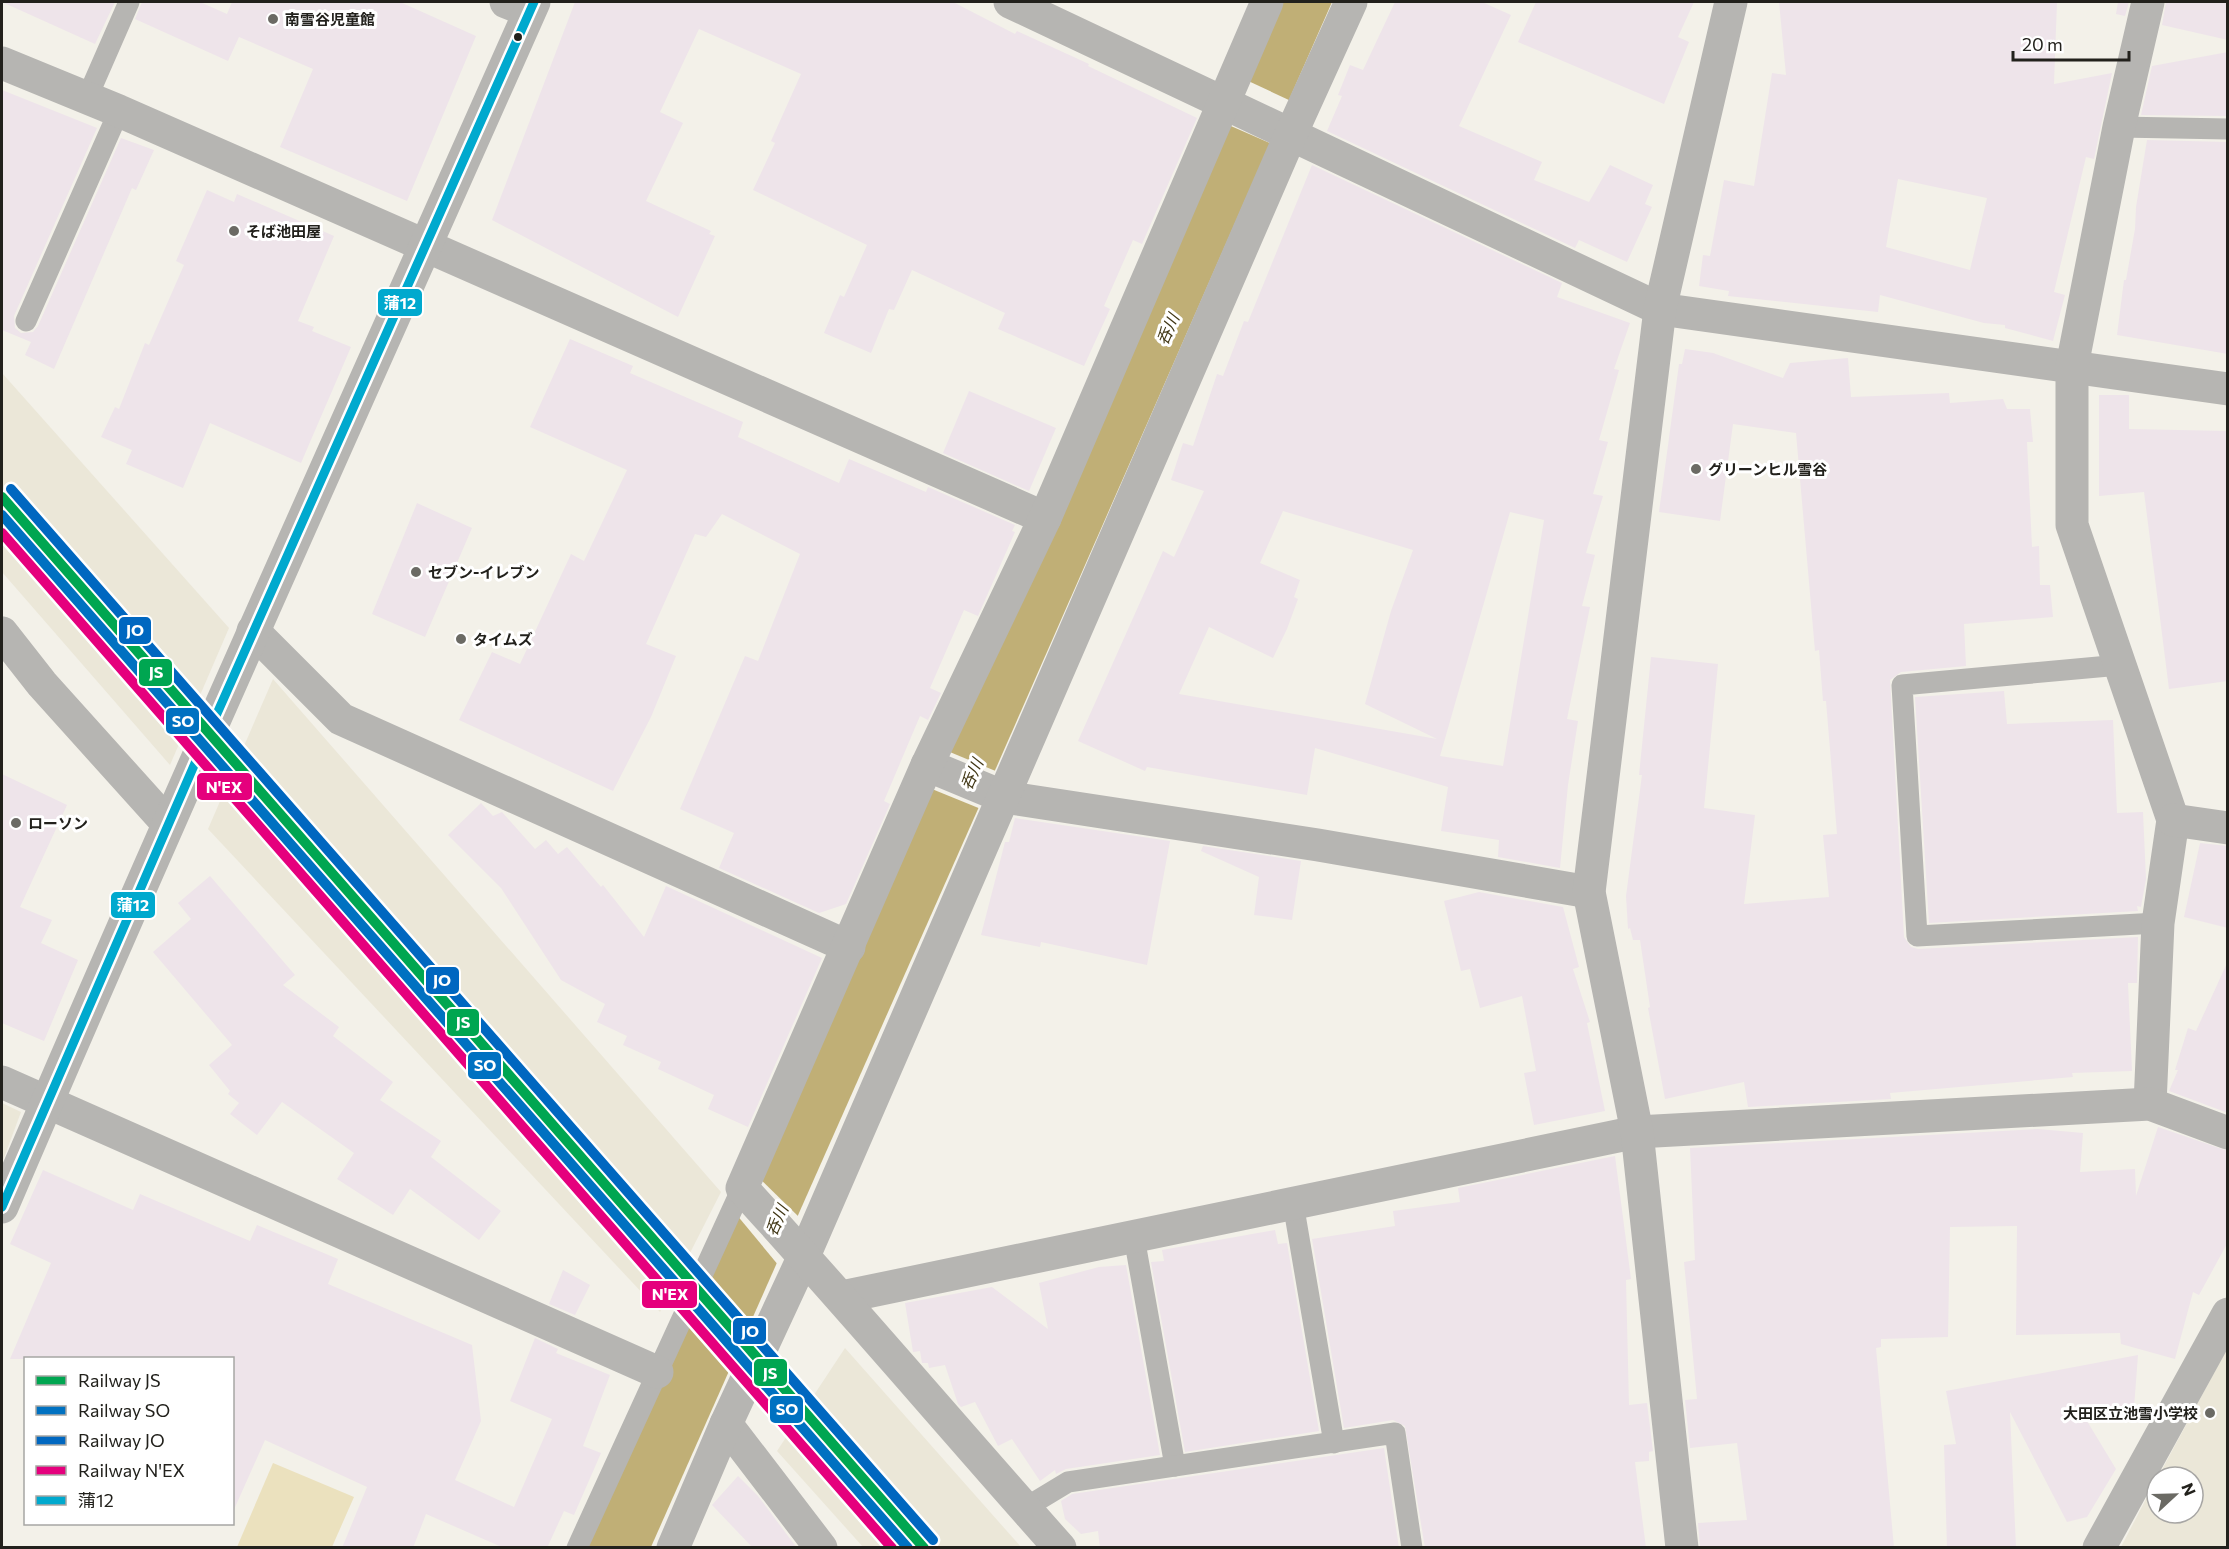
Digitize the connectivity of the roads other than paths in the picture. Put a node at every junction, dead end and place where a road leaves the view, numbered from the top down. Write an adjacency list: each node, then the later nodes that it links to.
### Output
1 (129, 2): 9 (lane)
2 (1011, 2): 10 (street)
3 (1267, 2): 10 (street)
4 (1351, 2): 14 (street)
5 (1731, 2): 16 (street)
6 (2148, 2): 12 (street)
7 (523, 5): 15 (street)
8 (2, 63): 9 (street)
9 (87, 98): 11 (street)
10 (1226, 103): 14 (street); 20 (street)
11 (119, 111): 15 (street); 17 (lane)
12 (2119, 127): 13 (lane); 18 (street)
13 (2228, 129)
14 (1285, 131): 16 (street); 25 (street)
15 (426, 246): 20 (street); 21 (street)
16 (1660, 309): 18 (street); 29 (street)
17 (26, 321)
18 (2072, 366): 19 (street); 23 (street)
19 (2228, 389)
20 (1045, 518): 24 (street)
21 (253, 631): 27 (street); 31 (street)
22 (2, 633): 27 (street)
23 (2120, 665): 26 (street); 30 (lane)
24 (933, 767): 25 (street); 31 (street)
25 (997, 794): 29 (street); 41 (street)
26 (2173, 820): 28 (street); 30 (street)
27 (168, 824): 33 (street)
28 (2228, 828)
29 (1589, 892): 35 (street)
30 (2158, 922): 34 (street)
31 (849, 947): 37 (street)
32 (2, 1082): 33 (street)
33 (46, 1102): 39 (street); 44 (street)
34 (2150, 1104): 35 (street); 36 (street)
35 (1637, 1132): 38 (street); 54 (street)
36 (2228, 1133)
37 (742, 1188): 41 (street); 44 (lane)
38 (1293, 1203): 40 (street); 46 (lane)
39 (2, 1207)
40 (1134, 1237): 42 (street); 47 (lane)
41 (804, 1256): 42 (street); 45 (street)
42 (842, 1297): 48 (street)
43 (2228, 1314): 55 (street)
44 (657, 1372): 49 (lane)
45 (726, 1424): 50 (street); 51 (street)
46 (1334, 1443): 47 (lane); 53 (lane)
47 (1175, 1466): 48 (lane)
48 (1025, 1508): 52 (street)
49 (578, 1548)
50 (673, 1548)
51 (820, 1548)
52 (1060, 1548)
53 (1412, 1548)
54 (1682, 1548)
55 (2099, 1548)

